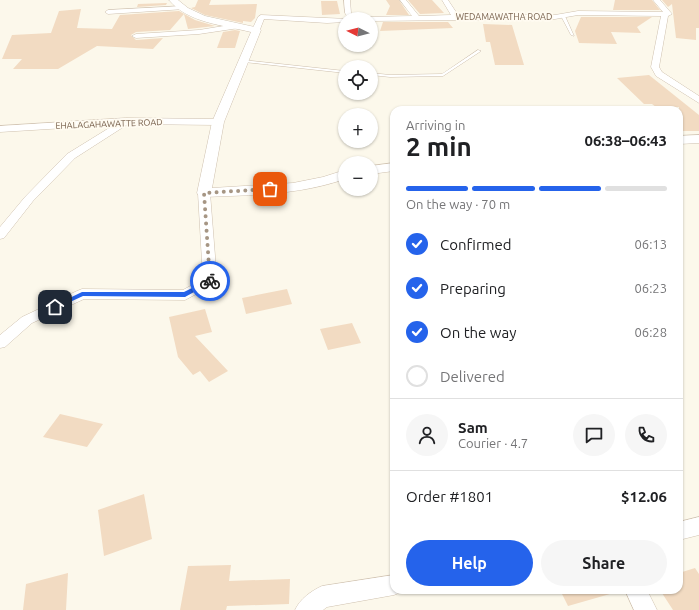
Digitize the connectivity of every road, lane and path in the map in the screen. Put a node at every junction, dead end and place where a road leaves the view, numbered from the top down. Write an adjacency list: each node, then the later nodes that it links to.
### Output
1 (174, 0): 6 (street)
2 (347, 0): 8 (street)
3 (403, 0): 12 (street)
4 (445, 0): 11 (street)
5 (656, 0): 9 (street)
6 (182, 8): 7 (street); 15 (street)
7 (108, 12)
8 (348, 12)
9 (665, 15): 10 (street, WEDAMAWATHA ROAD); 23 (street)
10 (563, 16): 11 (street, WEDAMAWATHA ROAD); 18 (lane)
11 (456, 17): 12 (street, WEDAMAWATHA ROAD)
12 (417, 18): 13 (street, WEDAMAWATHA ROAD)
13 (378, 19)
14 (338, 20): 16 (street)
15 (236, 26): 16 (street); 17 (street)
16 (256, 30): 20 (street)
17 (136, 36)
18 (573, 36)
19 (479, 51): 22 (lane)
20 (244, 61): 21 (lane); 25 (street)
21 (338, 71)
22 (378, 75)
23 (699, 100)
24 (126, 121): 25 (street, EHALAGAHAWATTE ROAD); 26 (street, EHALAGAHAWATTE ROAD); 33 (street)
25 (218, 122): 32 (street)
26 (0, 129)
27 (699, 139): 28 (street)
28 (683, 140)
29 (390, 169): 30 (street)
30 (378, 170)
31 (338, 177): 32 (street)
32 (204, 193): 34 (street)
33 (0, 235)
34 (0, 342)
35 (699, 526): 36 (street)
36 (683, 530)
37 (390, 586): 39 (street)
38 (637, 594): 40 (street)
39 (316, 606)
40 (646, 610)

